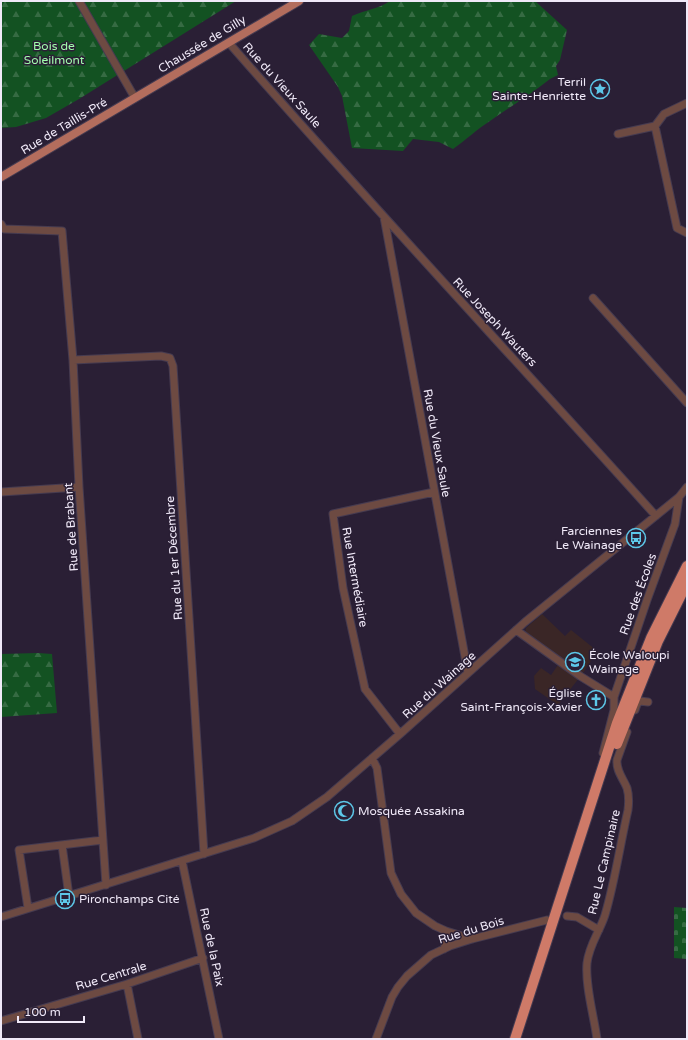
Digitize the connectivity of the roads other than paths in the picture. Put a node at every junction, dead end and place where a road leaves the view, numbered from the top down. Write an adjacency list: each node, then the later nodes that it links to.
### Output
1 (79, 1): 4 (street)
2 (299, 1): 3 (main road, Chaussée de Gilly)
3 (229, 43): 4 (main road, Chaussée de Gilly); 9 (street, Rue du Vieux Saule)
4 (135, 98): 6 (main road, Chaussée de Gilly)
5 (687, 103): 7 (street)
6 (118, 108): 10 (main road, Rue de Taillis-Pré)
7 (655, 126): 8 (street); 13 (street)
8 (618, 134)
9 (318, 142): 11 (street, Rue Joseph Wauters)
10 (1, 177)
11 (384, 217): 20 (street, Rue du Vieux Saule); 22 (street, Rue Joseph Wauters)
12 (1, 224): 15 (street, Rue de Brabant)
13 (687, 233)
14 (594, 298): 16 (street)
15 (73, 360): 17 (street, Rue de Brabant); 34 (street, Rue du 1er Décembre)
16 (687, 403)
17 (79, 487): 19 (street); 32 (street, Rue de Brabant)
18 (687, 487): 21 (street, Rue du Wainage)
19 (1, 492)
20 (434, 492): 26 (street, Rue du Vieux Saule); 29 (street, Rue Intermédiaire)
21 (679, 498): 22 (street, Rue du Wainage); 27 (street, Rue des Écoles)
22 (656, 516): 25 (street, Rue du Wainage)
23 (687, 566): 52 (highway)
24 (687, 584): 53 (highway)
25 (516, 630): 26 (street, Rue du Wainage); 27 (street)
26 (468, 673): 29 (street, Rue du Wainage)
27 (614, 697): 30 (street, Rue des Écoles)
28 (648, 702): 42 (street, Rue Le Campinaire)
29 (400, 734): 31 (street, Rue du Wainage)
30 (602, 754)
31 (372, 758): 34 (street, Rue du Wainage); 43 (street)
32 (103, 840): 33 (street); 36 (street, Rue de Brabant)
33 (62, 845): 37 (street); 38 (street)
34 (204, 854): 35 (street, Rue du Wainage)
35 (182, 861): 36 (street, Rue du Wainage); 46 (street, Rue de la Paix)
36 (106, 885): 37 (street, Rue du Wainage)
37 (69, 896): 38 (street, Rue du Wainage)
38 (28, 908): 40 (street, Rue du Wainage)
39 (567, 916): 42 (street)
40 (1, 917)
41 (547, 920): 44 (street, Rue du Bois)
42 (599, 930): 54 (street, Rue Le Campinaire)
43 (446, 931): 44 (street); 45 (street)
44 (472, 939): 45 (street, Rue du Bois)
45 (444, 949): 51 (street, Rue du Bois)
46 (203, 958): 47 (street, Rue Centrale); 50 (street, Rue de la Paix)
47 (127, 984): 48 (street, Rue Centrale); 49 (street)
48 (1, 1021)
49 (138, 1039)
50 (219, 1039)
51 (376, 1039)
52 (515, 1039)
53 (521, 1039)
54 (597, 1039)

